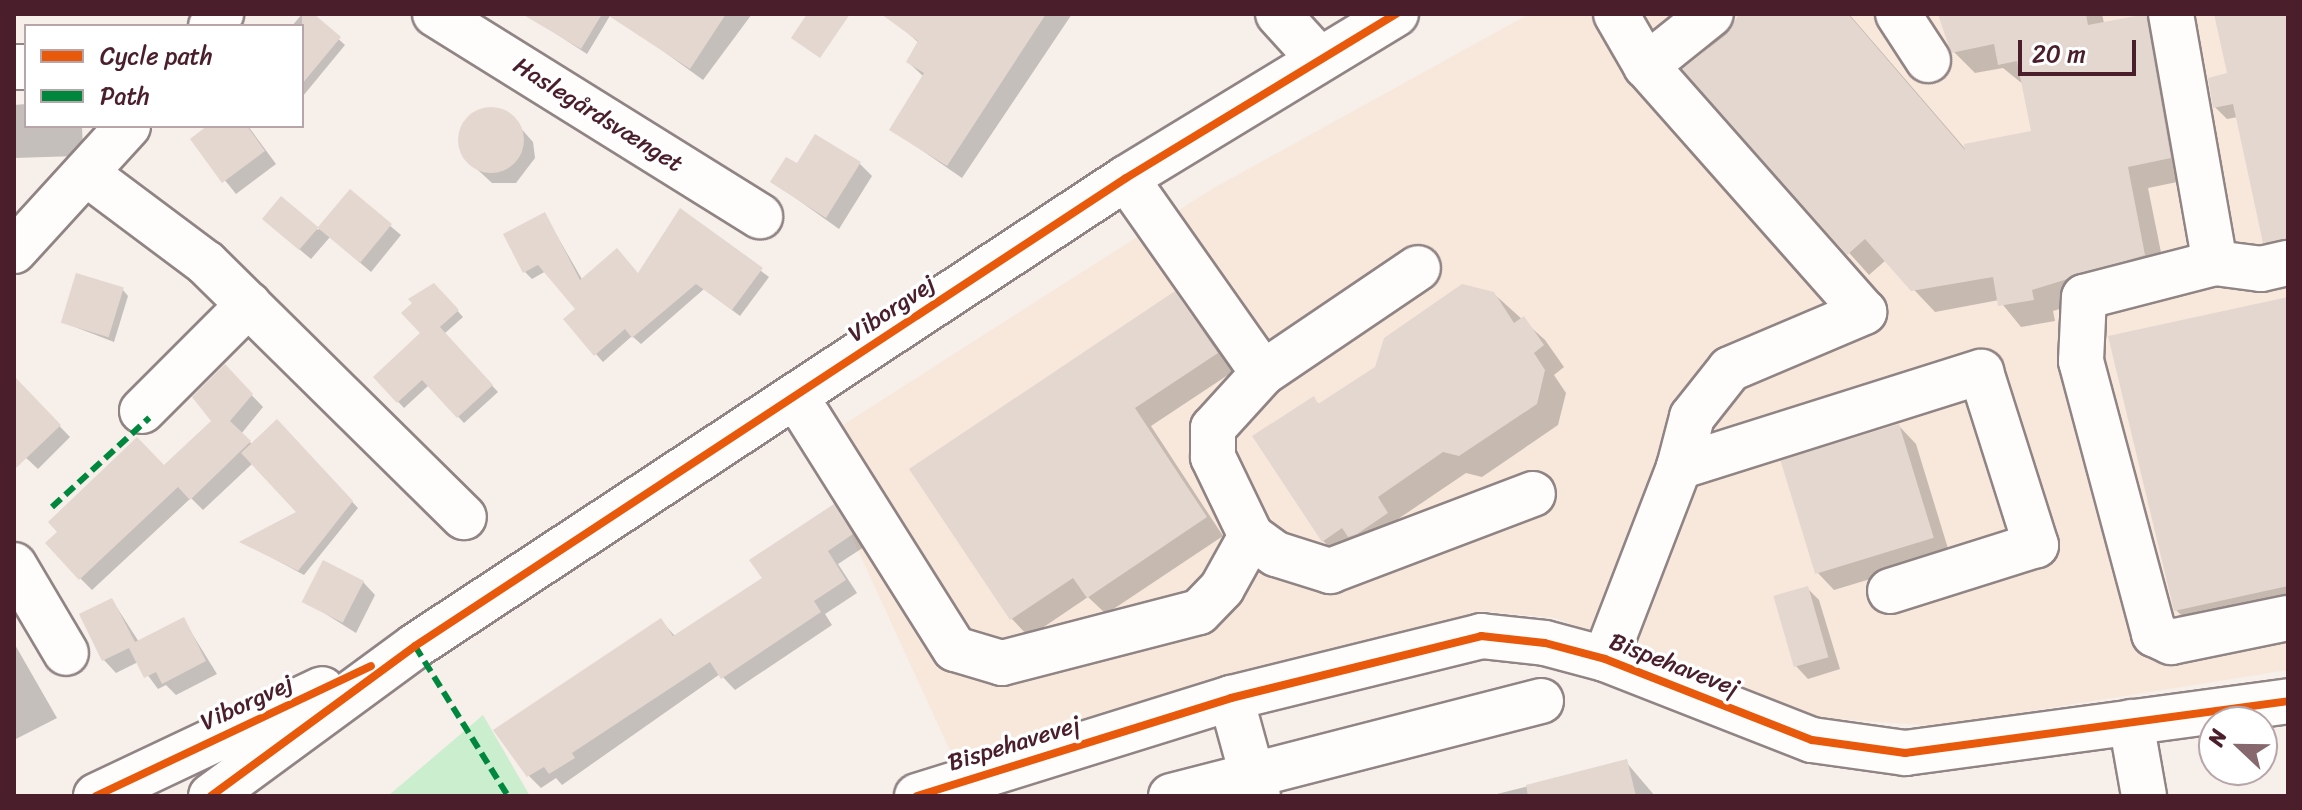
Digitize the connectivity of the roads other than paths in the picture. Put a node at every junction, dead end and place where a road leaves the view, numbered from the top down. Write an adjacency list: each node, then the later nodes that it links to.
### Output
1 (435, 14): 14 (street, Haslegårdsvænget)
2 (1278, 14): 8 (street)
3 (1396, 14): 8 (street, Viborgvej)
4 (1616, 14): 10 (street)
5 (1711, 14): 10 (street)
6 (1898, 14): 9 (street)
7 (2171, 14): 16 (street)
8 (1318, 58): 13 (street, Viborgvej)
9 (1928, 60)
10 (1646, 66): 23 (street)
11 (126, 128): 12 (street)
12 (87, 174): 15 (street); 19 (street)
13 (1126, 178): 20 (street); 21 (street, Viborgvej)
14 (760, 216)
15 (14, 251)
16 (2215, 263): 17 (street); 29 (street)
17 (2288, 263)
18 (1418, 268): 20 (street)
19 (249, 304): 22 (street); 25 (street)
20 (1263, 373): 26 (street)
21 (796, 397): 26 (street); 30 (street, Viborgvej)
22 (142, 411)
23 (1679, 467): 28 (street); 32 (street)
24 (1533, 494): 26 (street)
25 (464, 517)
26 (1251, 536)
27 (14, 565): 31 (street)
28 (1890, 591)
29 (2288, 618)
30 (415, 646): 38 (street, Viborgvej); 39 (street, Viborgvej)
31 (66, 653)
32 (1605, 659): 33 (street, Bispehavevej); 36 (street, Bispehavevej)
33 (1231, 698): 37 (street); 40 (street, Bispehavevej)
34 (1541, 701): 37 (street)
35 (2288, 701): 36 (street, Bispehavevej)
36 (2131, 722): 42 (street)
37 (1256, 786): 41 (street)
38 (96, 796)
39 (211, 796)
40 (917, 796)
41 (1171, 796)
42 (2144, 796)

